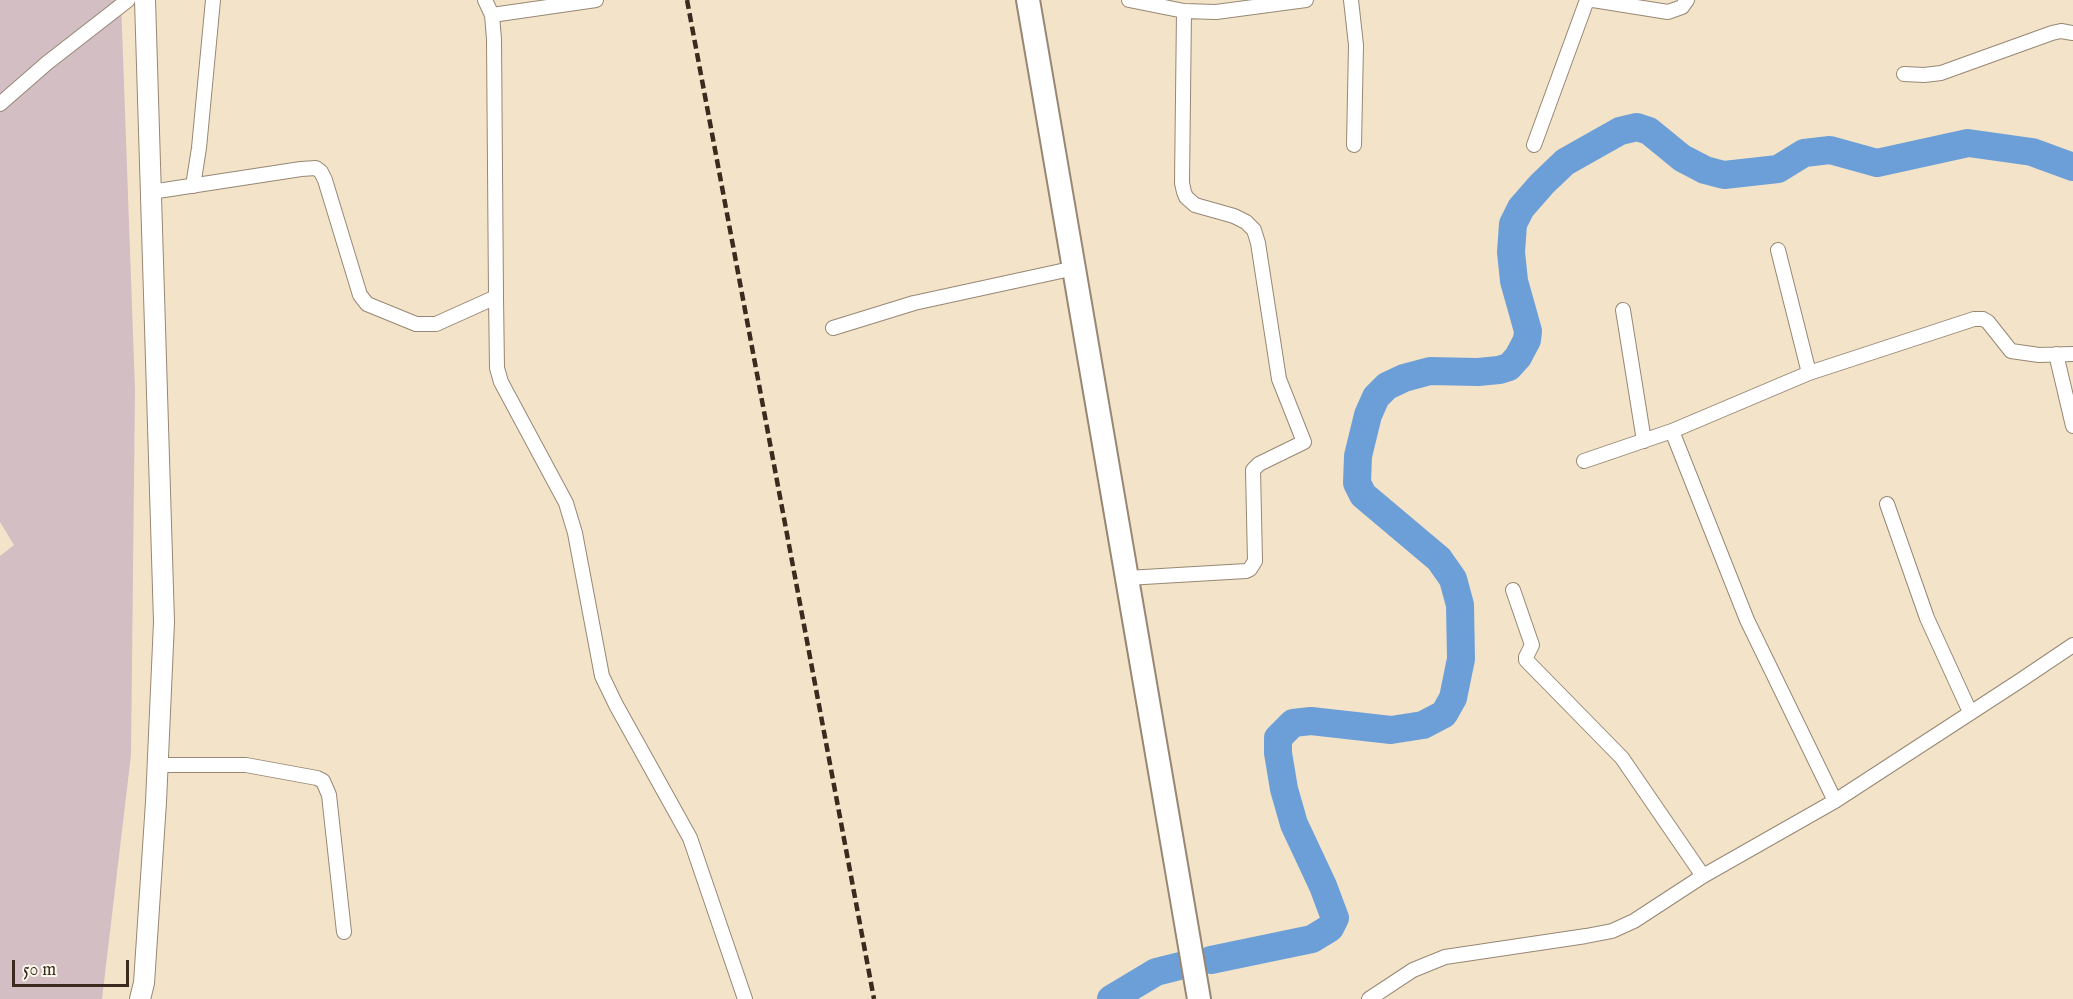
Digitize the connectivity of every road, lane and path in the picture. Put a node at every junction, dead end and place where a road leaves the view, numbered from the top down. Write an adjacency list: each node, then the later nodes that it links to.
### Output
1 (128, 0): 17 (street)
2 (145, 0): 21 (main road)
3 (213, 0): 20 (street)
4 (485, 0): 14 (street)
5 (596, 0): 14 (street)
6 (1028, 0): 23 (highway)
7 (1129, 0): 13 (street)
8 (1306, 0): 13 (street)
9 (1351, 0): 18 (street)
10 (1587, 0): 19 (street)
11 (1593, 0): 12 (street)
12 (1687, 0)
13 (1184, 11): 35 (street)
14 (492, 15): 24 (street)
15 (2073, 33): 16 (street)
16 (1904, 74)
17 (0, 104)
18 (1354, 145)
19 (1534, 146)
20 (193, 186): 21 (street); 24 (street)
21 (151, 192): 39 (main road)
22 (1778, 250): 29 (street)
23 (1075, 268): 26 (street); 35 (highway)
24 (496, 297): 44 (street)
25 (1623, 310): 32 (street)
26 (833, 328)
27 (2056, 354): 28 (street); 29 (street); 30 (street)
28 (2073, 354)
29 (1809, 373): 31 (street)
30 (2073, 426)
31 (1672, 431): 32 (street); 40 (street)
32 (1644, 441): 33 (street)
33 (1584, 462)
34 (1887, 504): 38 (street)
35 (1127, 578): 45 (highway)
36 (1513, 590): 41 (street)
37 (2073, 645): 38 (street)
38 (1970, 712): 40 (street)
39 (157, 765): 42 (street); 43 (main road)
40 (1835, 801): 41 (street)
41 (1703, 876): 46 (street)
42 (344, 932)
43 (140, 999)
44 (745, 999)
45 (1199, 999)
46 (1369, 999)

